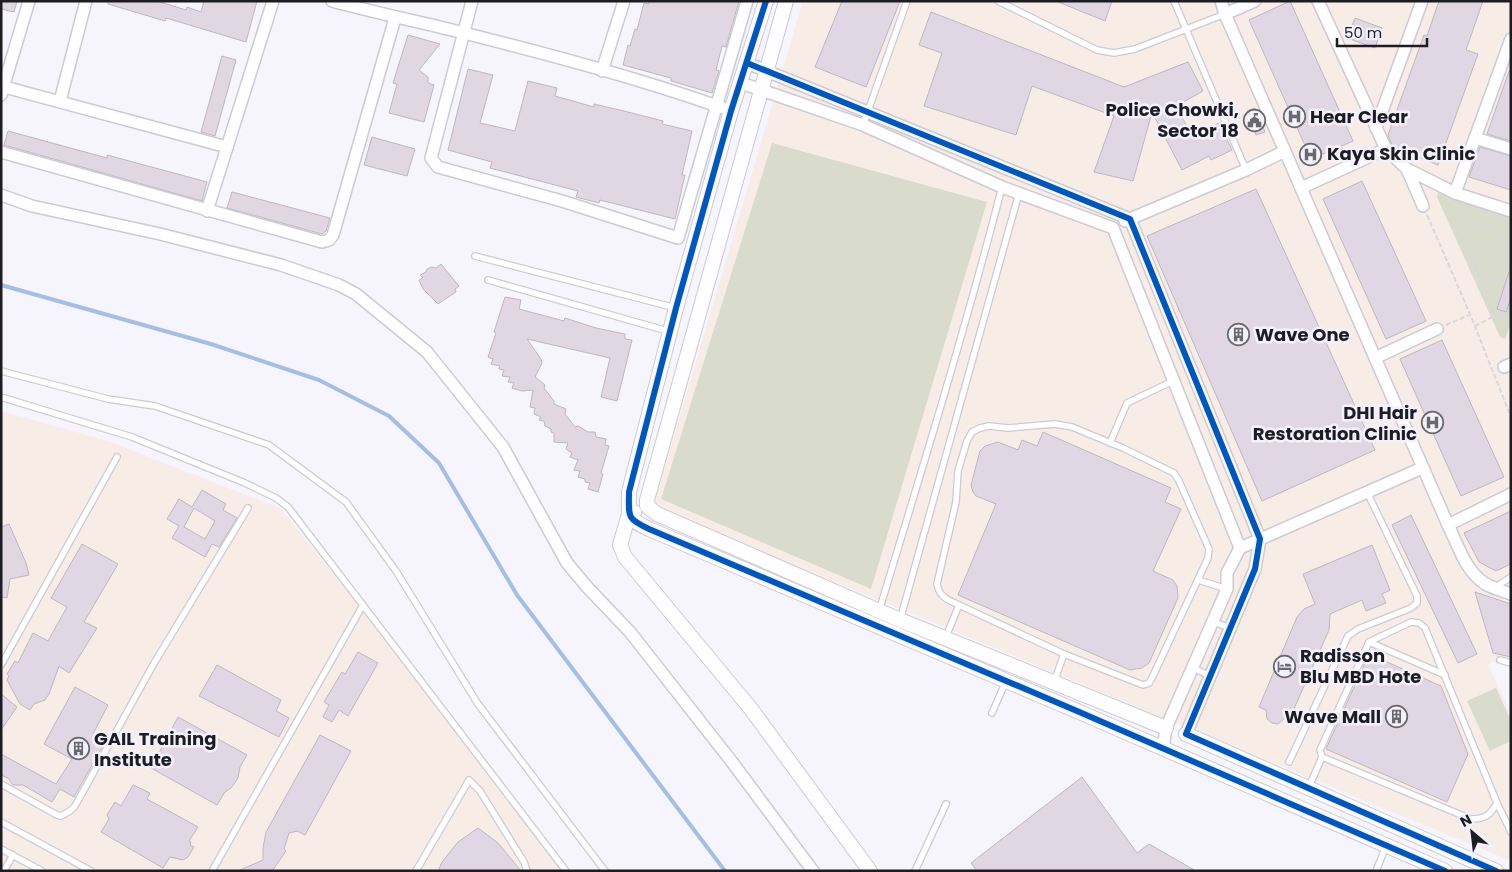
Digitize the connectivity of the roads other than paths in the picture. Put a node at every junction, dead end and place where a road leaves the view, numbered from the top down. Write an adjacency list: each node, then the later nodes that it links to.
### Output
1 (29, 1): 27 (street)
2 (86, 1): 28 (street)
3 (273, 1): 35 (street)
4 (332, 1): 18 (street)
5 (472, 1): 20 (street)
6 (624, 1): 23 (street)
7 (747, 1): 29 (street)
8 (766, 1): 22 (street)
9 (786, 1): 24 (street)
10 (907, 1): 31 (lane)
11 (998, 1): 19 (lane)
12 (1174, 1): 19 (lane)
13 (1221, 1): 17 (street)
14 (1255, 1): 17 (street)
15 (1318, 1): 33 (street)
16 (1422, 1): 33 (street)
17 (1226, 14): 19 (lane); 38 (street)
18 (395, 18): 20 (street); 48 (street)
19 (1186, 29): 41 (lane)
20 (463, 33): 23 (street); 29 (street)
21 (1511, 39): 34 (street)
22 (747, 64): 24 (street); 25 (street)
23 (602, 71): 29 (street)
24 (766, 71): 26 (street); 31 (street)
25 (741, 82): 26 (street); 30 (street)
26 (761, 88): 32 (street); 66 (street)
27 (2, 89): 28 (street)
28 (60, 101): 35 (street)
29 (717, 106): 30 (street)
30 (731, 111): 54 (street)
31 (867, 112): 32 (lane); 50 (street)
32 (862, 125): 42 (street)
33 (1376, 128): 36 (street)
34 (1475, 138): 37 (street); 45 (street)
35 (227, 147): 48 (street)
36 (1386, 149): 40 (street); 43 (street)
37 (1511, 149)
38 (1285, 151): 41 (street); 43 (street)
39 (1, 152): 48 (street)
40 (1407, 169): 45 (street); 47 (street)
41 (1246, 170): 50 (street)
42 (1002, 187): 44 (street); 79 (lane)
43 (1301, 188): 57 (street)
44 (1019, 193): 51 (street); 80 (lane)
45 (1455, 193): 49 (street)
46 (1, 195): 117 (street)
47 (1423, 206)
48 (207, 211)
49 (1511, 211)
50 (1130, 219): 51 (street); 70 (street)
51 (1113, 228): 59 (street)
52 (475, 256): 54 (lane)
53 (488, 280): 56 (lane)
54 (676, 308): 56 (street)
55 (1438, 329): 57 (street)
56 (670, 332): 68 (street)
57 (1375, 358): 63 (street)
58 (1, 371): 116 (lane)
59 (1173, 381): 61 (lane); 71 (street)
60 (1, 396): 77 (lane)
61 (1110, 443): 73 (lane); 78 (lane)
62 (117, 457): 88 (lane)
63 (1422, 468): 64 (street); 69 (street)
64 (1367, 492): 70 (street); 99 (lane)
65 (1511, 494): 69 (street)
66 (648, 506): 68 (street); 79 (street)
67 (248, 508): 100 (lane)
68 (629, 514): 92 (street); 118 (street)
69 (1448, 525): 74 (street)
70 (1260, 539): 71 (street); 82 (street)
71 (1240, 548): 75 (street)
72 (1511, 577): 74 (lane)
73 (1198, 580): 75 (lane); 85 (lane)
74 (1494, 588): 76 (street)
75 (1227, 589): 81 (street)
76 (1511, 594)
77 (363, 605): 112 (lane); 115 (lane)
78 (959, 605): 83 (lane); 85 (lane)
79 (879, 611): 80 (street)
80 (900, 620): 83 (street)
81 (1213, 622): 82 (lane); 89 (street)
82 (1231, 628): 91 (street)
83 (946, 638): 93 (street)
84 (1369, 642): 90 (lane); 90 (lane); 98 (lane)
85 (1064, 654): 93 (lane)
86 (1500, 660): 87 (lane)
87 (1511, 663)
88 (1, 665)
89 (1193, 668): 91 (lane); 95 (street)
90 (1445, 674): 102 (lane)
91 (1211, 676): 96 (street)
92 (1006, 681): 94 (lane); 97 (street)
93 (1054, 682): 95 (street)
94 (992, 713)
95 (1166, 728): 97 (street)
96 (1186, 734): 101 (street)
97 (1164, 749): 106 (street)
98 (1322, 757): 101 (lane); 102 (lane)
99 (1289, 762)
100 (1, 784)
101 (1308, 788): 122 (street)
102 (1497, 803): 105 (lane)
103 (946, 804): 119 (lane)
104 (1, 822): 111 (lane)
105 (1511, 832)
106 (1387, 844): 120 (lane); 121 (street)
107 (1, 849): 108 (lane)
108 (13, 855): 109 (lane); 110 (lane)
109 (4, 871)
110 (42, 871)
111 (91, 871)
112 (212, 871)
113 (416, 871): 114 (lane)
114 (527, 871)
115 (566, 871)
116 (605, 871)
117 (813, 871)
118 (870, 871)
119 (915, 871)
120 (1376, 871)
121 (1445, 871)
122 (1496, 871)

